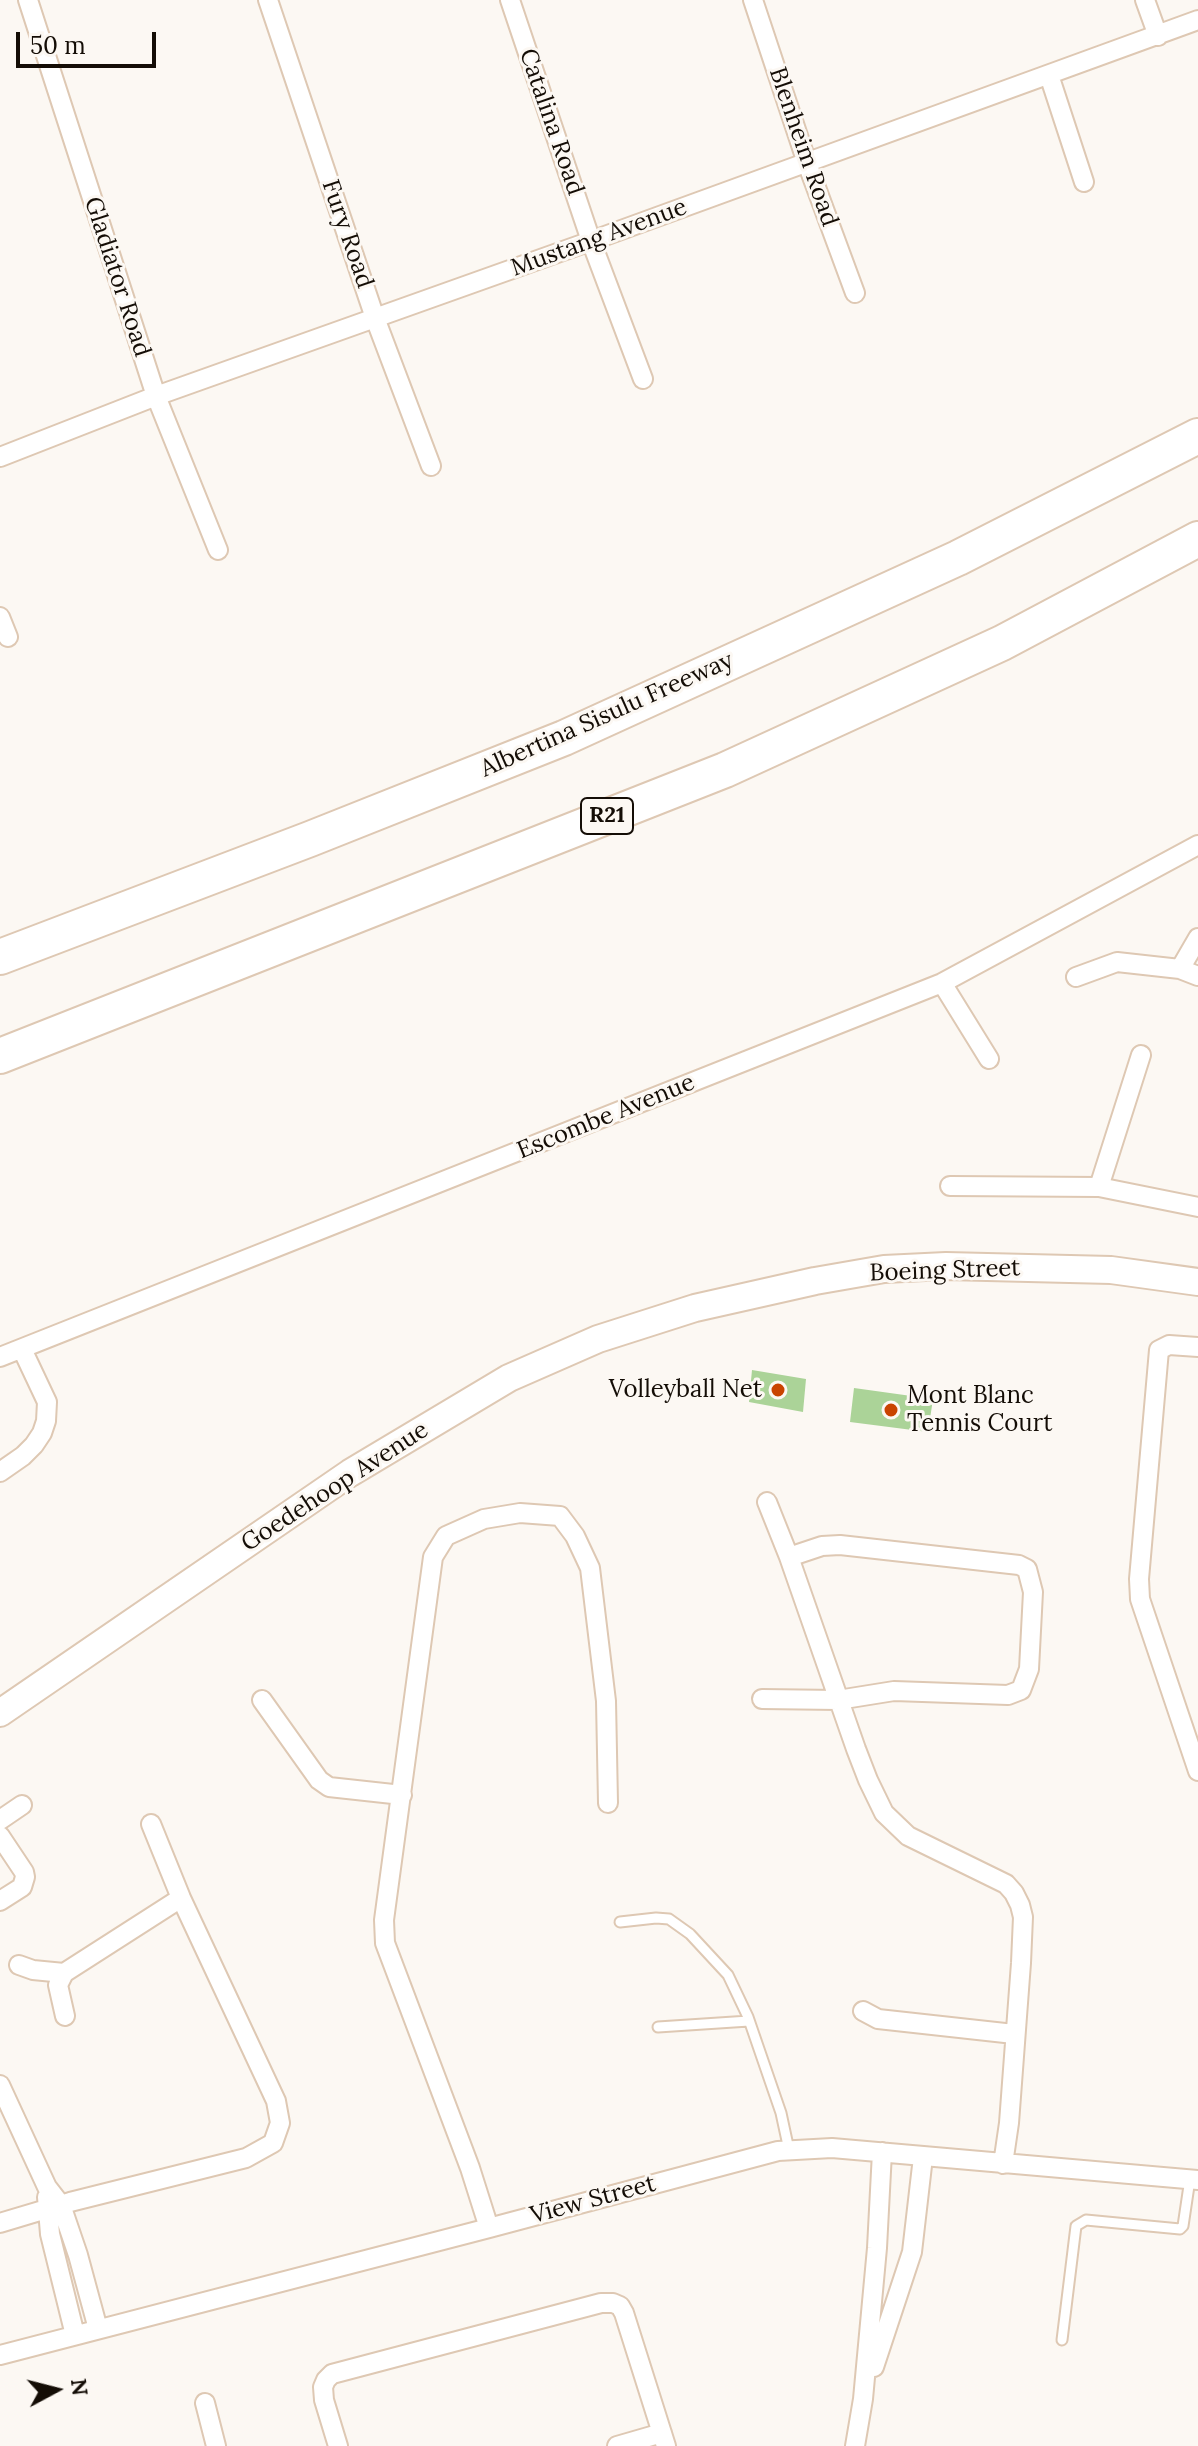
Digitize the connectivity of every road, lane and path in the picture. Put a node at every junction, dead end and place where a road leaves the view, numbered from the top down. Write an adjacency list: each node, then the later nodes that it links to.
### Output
1 (28, 0): 15 (street, Gladiator Road)
2 (268, 0): 13 (street, Fury Road)
3 (510, 0): 11 (street, Catalina Road)
4 (753, 0): 9 (street, Blenheim Road)
5 (1145, 0): 7 (street)
6 (1198, 20): 7 (street, Mustang Avenue)
7 (1158, 36): 8 (street, Mustang Avenue)
8 (1049, 75): 9 (street, Mustang Avenue); 10 (street)
9 (807, 163): 11 (street, Mustang Avenue); 12 (street, Blenheim Road)
10 (1084, 182)
11 (591, 241): 13 (street, Mustang Avenue); 14 (street, Catalina Road)
12 (855, 293)
13 (375, 318): 15 (street, Mustang Avenue); 18 (street, Fury Road)
14 (643, 379)
15 (156, 396): 17 (street, Mustang Avenue); 20 (street, Gladiator Road)
16 (1198, 436): 25 (highway, Albertina Sisulu Freeway)
17 (0, 457)
18 (431, 466)
19 (1198, 539): 31 (highway, R21)
20 (218, 550)
21 (0, 617): 22 (street)
22 (8, 637)
23 (1198, 845): 29 (street, Escombe Avenue)
24 (1198, 938): 26 (street)
25 (0, 957)
26 (1180, 969): 27 (street); 28 (street)
27 (1198, 976)
28 (1076, 977)
29 (942, 983): 32 (street); 39 (street, Escombe Avenue)
30 (1141, 1055): 34 (street)
31 (0, 1056)
32 (989, 1059)
33 (950, 1186): 34 (street)
34 (1099, 1187): 35 (street)
35 (1198, 1207)
36 (1198, 1282): 37 (main road, Boeing Street)
37 (695, 1308): 47 (main road, Goedehoop Avenue)
38 (1198, 1347): 48 (street)
39 (22, 1349): 40 (street, Escombe Avenue); 41 (street)
40 (0, 1357)
41 (0, 1472)
42 (767, 1502): 43 (street)
43 (789, 1557): 46 (street); 46 (street)
44 (762, 1699): 46 (street)
45 (262, 1700): 49 (street)
46 (838, 1700): 64 (street)
47 (0, 1713)
48 (1198, 1771)
49 (402, 1795): 50 (street); 73 (street)
50 (608, 1803)
51 (22, 1805): 52 (street)
52 (0, 1820)
53 (151, 1824): 55 (street)
54 (0, 1836): 56 (street)
55 (181, 1898): 59 (street); 71 (street)
56 (0, 1901)
57 (620, 1922): 62 (lane)
58 (19, 1965): 59 (street)
59 (64, 1973): 61 (street)
60 (863, 2011): 64 (street)
61 (65, 2016)
62 (749, 2021): 63 (lane); 66 (lane)
63 (658, 2027)
64 (1014, 2034): 69 (street)
65 (0, 2085): 71 (street)
66 (789, 2150): 67 (street, View Street); 73 (street, View Street)
67 (882, 2152): 68 (street, View Street); 78 (street)
68 (923, 2157): 69 (street, View Street); 78 (street)
69 (1003, 2164): 70 (street, View Street)
70 (1194, 2180): 76 (lane)
71 (54, 2207): 72 (street); 74 (street); 75 (street)
72 (0, 2223)
73 (489, 2228): 74 (street, View Street)
74 (98, 2329): 75 (street, View Street)
75 (75, 2335): 77 (street, View Street)
76 (1062, 2340)
77 (0, 2355)
78 (863, 2399): 84 (street)
79 (205, 2403): 81 (street)
80 (664, 2440): 82 (street); 83 (street)
81 (216, 2446)
82 (338, 2446)
83 (617, 2446)
84 (855, 2446)

